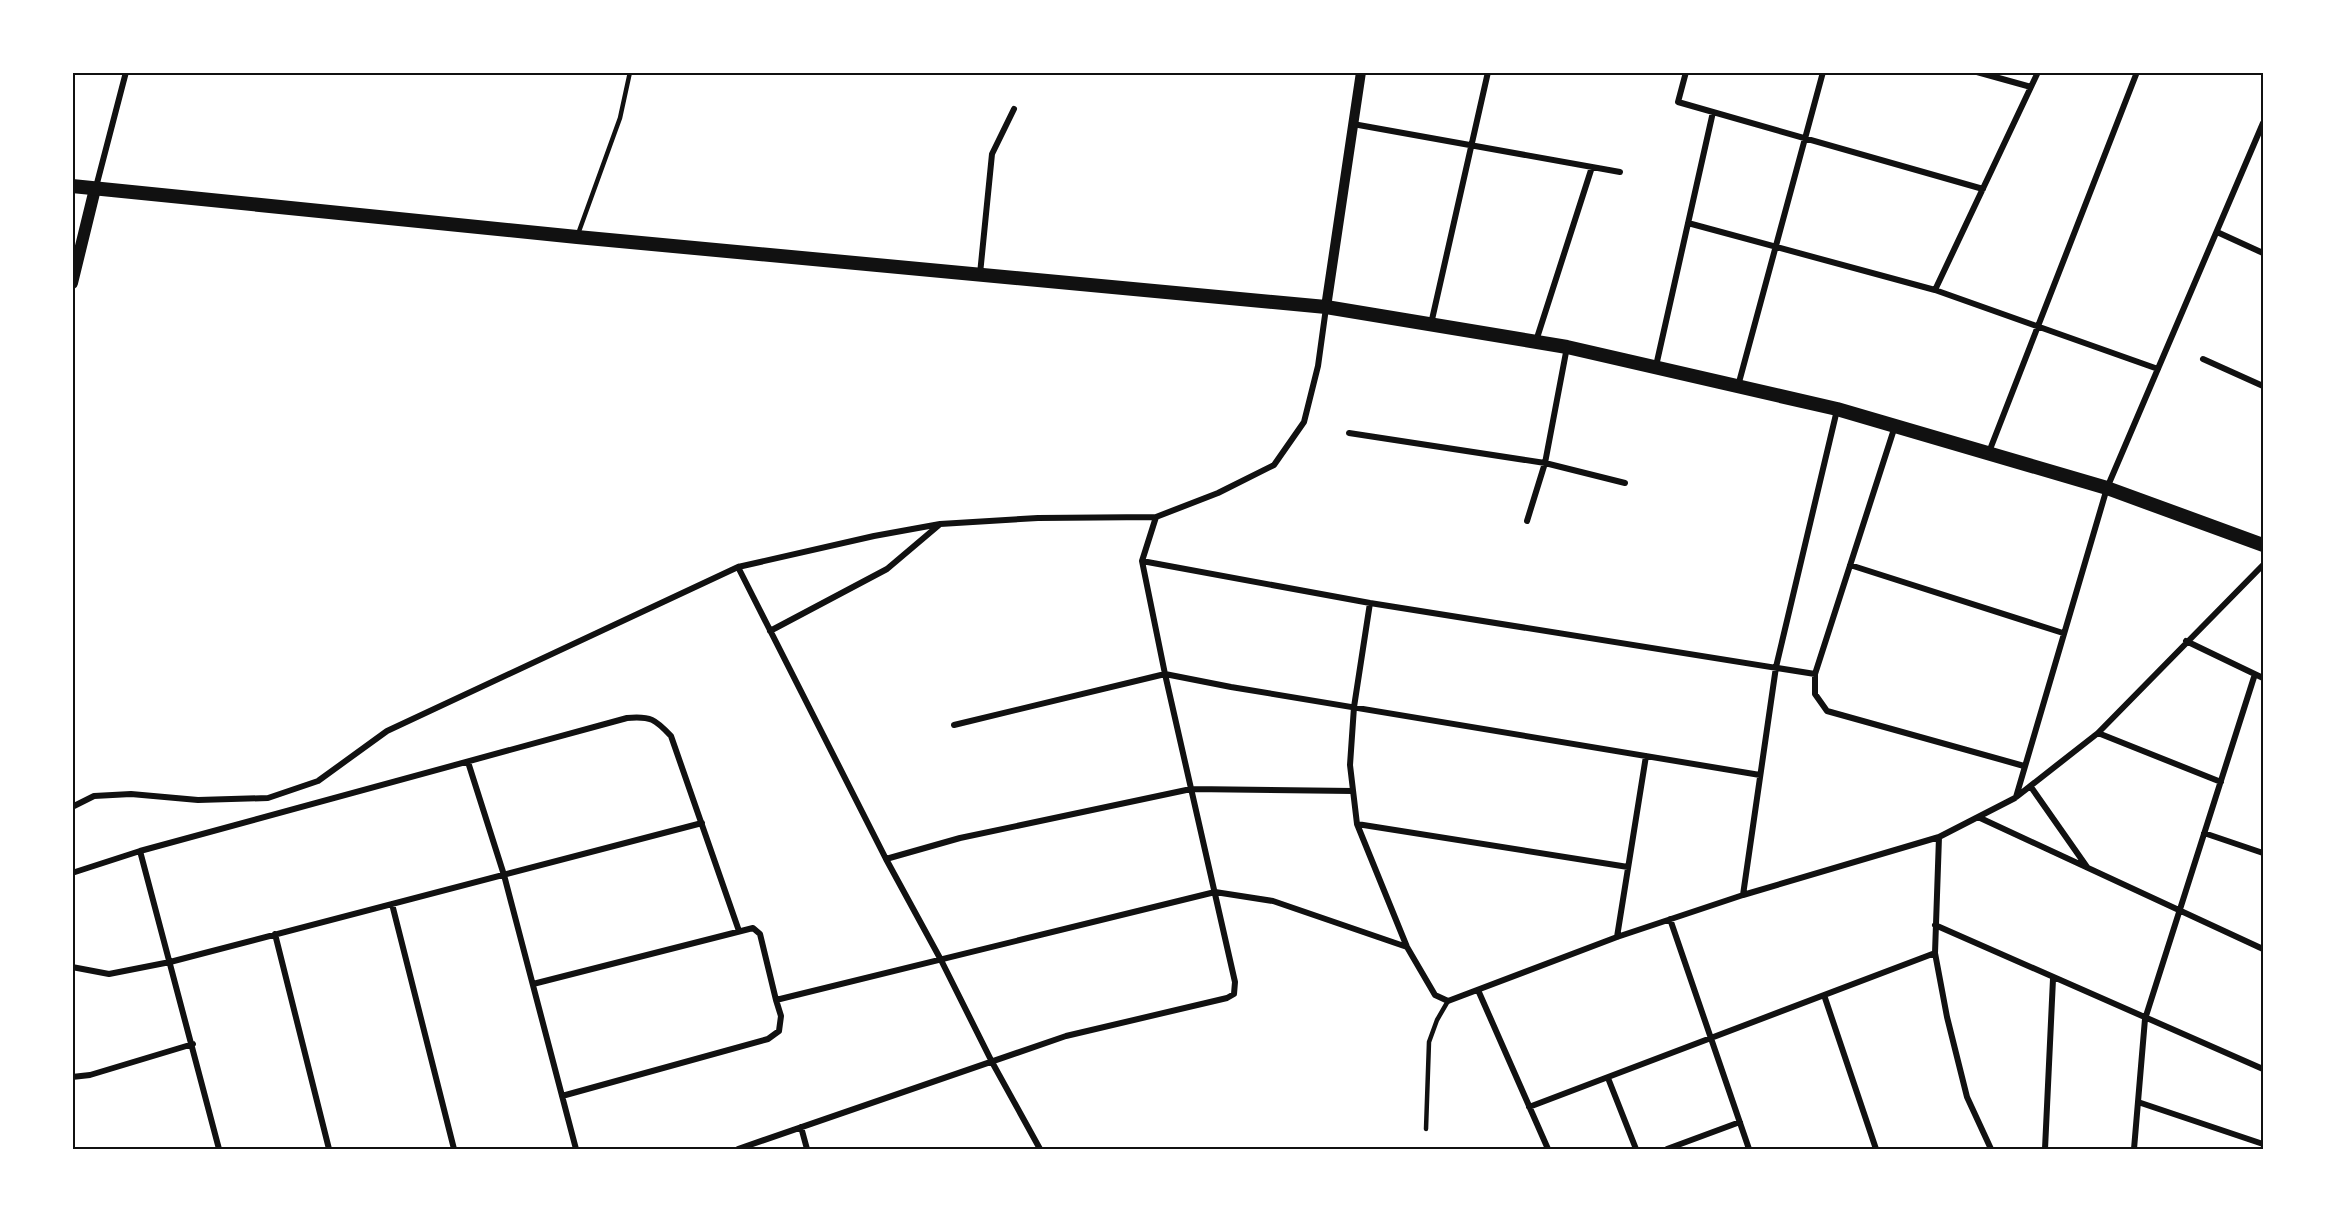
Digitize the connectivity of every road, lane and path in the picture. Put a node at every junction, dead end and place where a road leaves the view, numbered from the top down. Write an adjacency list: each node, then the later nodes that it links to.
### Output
1 (126, 72): 20 (street)
2 (630, 72): 24 (lane)
3 (1361, 72): 14 (street)
4 (1488, 72): 16 (street)
5 (1686, 72): 12 (street)
6 (1823, 72): 15 (street)
7 (1977, 72): 10 (street)
8 (2038, 72): 10 (street)
9 (2137, 72): 32 (street)
10 (2031, 87): 21 (street)
11 (1014, 109): 27 (street)
12 (1713, 112): 15 (street); 22 (street)
13 (2263, 123): 23 (street)
14 (1353, 124): 16 (street); 30 (street)
15 (1805, 138): 21 (street); 25 (street)
16 (1471, 145): 17 (street); 31 (street)
17 (1592, 167): 18 (street); 33 (street)
18 (1620, 172)
19 (72, 186): 20 (main road)
20 (95, 189): 24 (main road); 28 (main road)
21 (1983, 189): 29 (street)
22 (1688, 223): 25 (street); 36 (street)
23 (2217, 232): 26 (street); 37 (street)
24 (577, 237): 27 (main road)
25 (1776, 247): 29 (street); 38 (street)
26 (2263, 254)
27 (980, 275): 30 (main road)
28 (72, 283)
29 (1935, 290): 32 (street)
30 (1326, 307): 31 (main road); 47 (street)
31 (1431, 325): 33 (main road)
32 (2037, 326): 37 (street); 43 (street)
33 (1536, 342): 34 (main road)
34 (1567, 347): 36 (main road); 44 (street)
35 (2202, 359): 39 (street)
36 (1655, 367): 38 (main road)
37 (2158, 369): 46 (street)
38 (1738, 386): 40 (main road)
39 (2263, 386)
40 (1837, 409): 41 (main road); 59 (street)
41 (1895, 425): 43 (main road); 52 (street)
42 (1349, 433): 44 (street)
43 (1988, 453): 46 (main road)
44 (1545, 463): 45 (street); 48 (street)
45 (1625, 483)
46 (2107, 488): 50 (main road); 57 (street)
47 (1156, 517): 49 (street); 51 (street)
48 (1527, 520)
49 (940, 524): 54 (street); 56 (street)
50 (2263, 544)
51 (1142, 561): 55 (street); 60 (street)
52 (1850, 565): 57 (street); 61 (street)
53 (2263, 565): 58 (street)
54 (738, 567): 56 (street); 76 (street)
55 (1370, 603): 59 (street); 64 (street)
56 (770, 631): 84 (street)
57 (2063, 633): 69 (street)
58 (2186, 641): 62 (street); 66 (street)
59 (1776, 667): 61 (street); 70 (street)
60 (1165, 674): 64 (street); 65 (street); 73 (street)
61 (1815, 674): 69 (street)
62 (2255, 674): 63 (street); 71 (street)
63 (2263, 678)
64 (1354, 707): 67 (street); 74 (street)
65 (954, 725)
66 (2098, 733): 71 (street); 72 (street)
67 (1646, 756): 70 (street); 85 (street)
68 (468, 762): 78 (street); 82 (street); 88 (street)
69 (2024, 766): 75 (street)
70 (1760, 775): 90 (street)
71 (2221, 782): 80 (street)
72 (2031, 787): 75 (street); 86 (street)
73 (1191, 789): 74 (street); 84 (street); 89 (street)
74 (1353, 791): 79 (street)
75 (2015, 798): 77 (street)
76 (72, 807)
77 (1978, 817): 81 (street); 86 (street)
78 (702, 823): 88 (street); 95 (street)
79 (1358, 824): 85 (street); 98 (street)
80 (2205, 833): 83 (street); 92 (street)
81 (1939, 837): 90 (street); 94 (street)
82 (140, 851): 87 (street); 102 (street)
83 (2263, 854)
84 (886, 859): 101 (street)
85 (1628, 867): 97 (street)
86 (2088, 868): 92 (street)
87 (72, 873)
88 (504, 875): 91 (street); 105 (street)
89 (1215, 892): 98 (street); 101 (street); 113 (street)
90 (1743, 895): 93 (street)
91 (392, 904): 96 (street); 126 (street)
92 (2179, 911): 99 (street); 110 (street)
93 (1670, 919): 97 (street); 111 (street)
94 (1935, 925): 100 (street); 104 (street)
95 (739, 931): 105 (street); 108 (street)
96 (275, 934): 102 (street); 125 (street)
97 (1617, 937): 106 (street)
98 (1407, 947): 109 (street)
99 (2263, 949)
100 (1935, 953): 107 (street); 136 (street)
101 (942, 960): 108 (street); 113 (street)
102 (170, 962): 103 (street); 112 (street)
103 (72, 967)
104 (2053, 979): 110 (street); 137 (street)
105 (533, 984): 117 (street)
106 (1478, 990): 109 (street); 119 (street)
107 (1824, 995): 111 (street); 135 (street)
108 (776, 1000): 117 (street)
109 (1448, 1001): 122 (lane)
110 (2145, 1019): 114 (street); 118 (street)
111 (1711, 1038): 116 (street); 120 (street)
112 (192, 1044): 115 (street); 124 (street)
113 (992, 1062): 121 (street); 130 (street)
114 (2263, 1069)
115 (72, 1077)
116 (1608, 1078): 119 (street); 132 (street)
117 (562, 1096): 127 (street)
118 (2138, 1102): 123 (street); 138 (street)
119 (1529, 1107): 131 (street)
120 (1740, 1122): 133 (street); 134 (street)
121 (801, 1127): 128 (street); 129 (street)
122 (1426, 1129)
123 (2263, 1144)
124 (219, 1149)
125 (329, 1149)
126 (454, 1149)
127 (576, 1149)
128 (738, 1149)
129 (807, 1149)
130 (1040, 1149)
131 (1548, 1149)
132 (1636, 1149)
133 (1667, 1149)
134 (1749, 1149)
135 (1876, 1149)
136 (1991, 1149)
137 (2045, 1149)
138 (2134, 1149)

